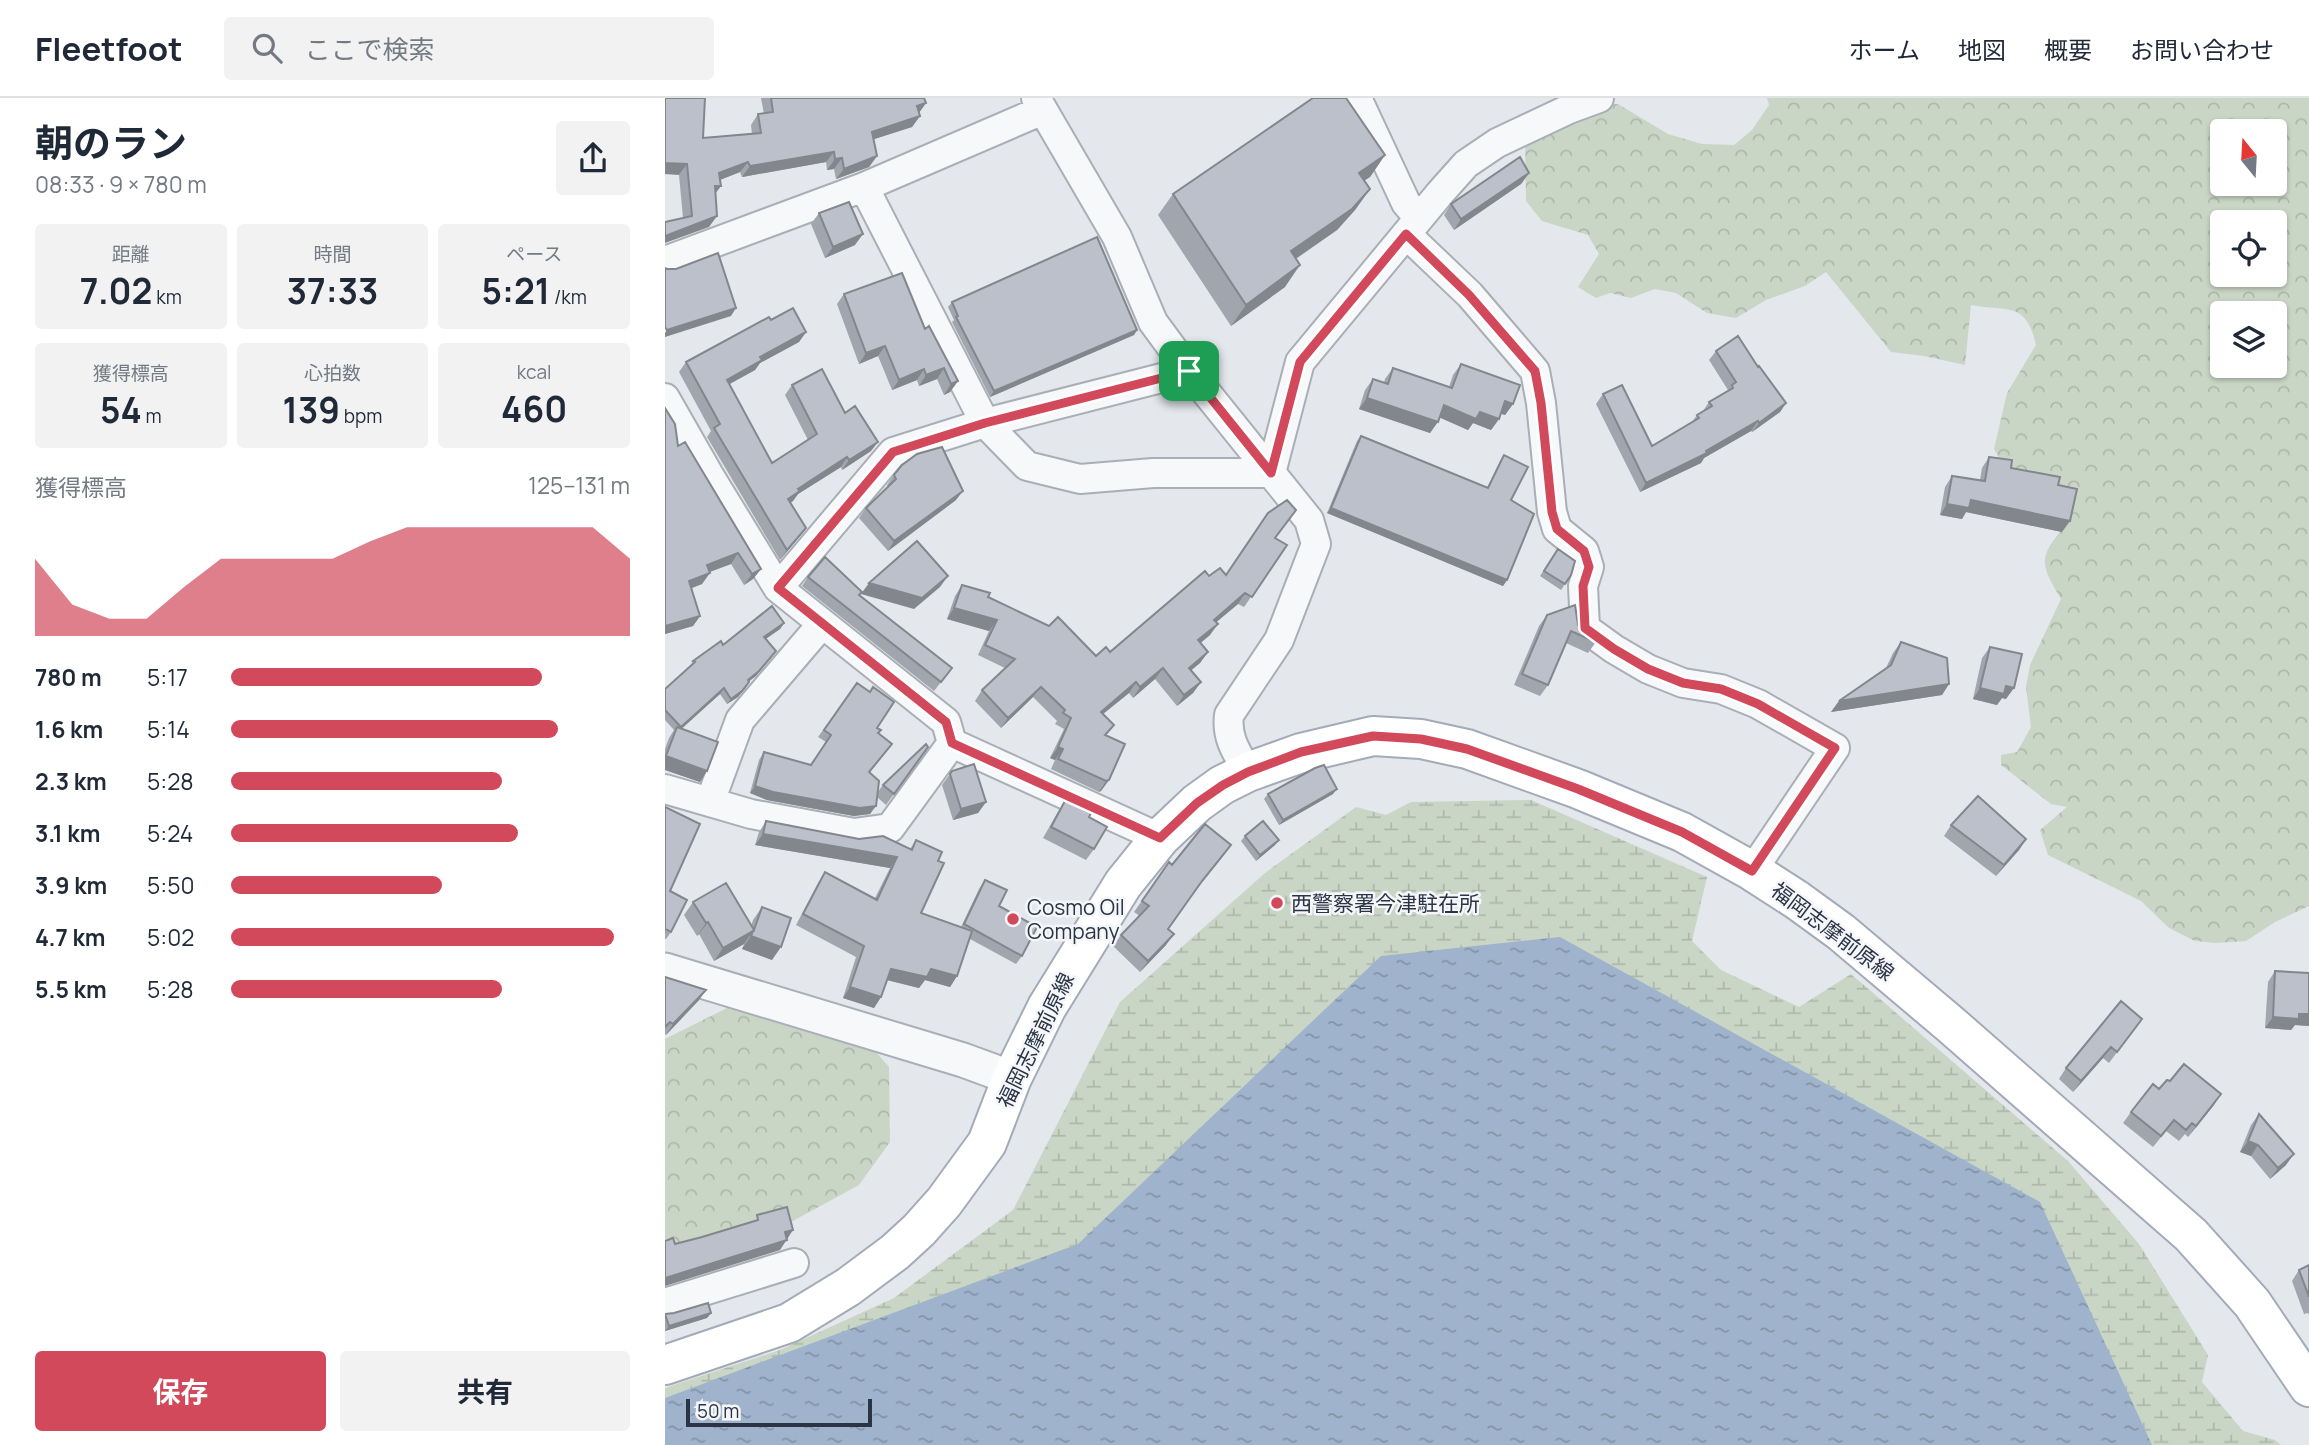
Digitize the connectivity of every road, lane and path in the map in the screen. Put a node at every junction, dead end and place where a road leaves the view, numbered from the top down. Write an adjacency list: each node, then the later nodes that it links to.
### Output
1 (1357, 98): 6 (street)
2 (1599, 98): 4 (street)
3 (1040, 104): 5 (street); 8 (street)
4 (1566, 104): 6 (street)
5 (864, 187): 7 (street); 10 (street)
6 (1413, 226): 11 (street); 19 (street)
7 (665, 261)
8 (1189, 371): 10 (street); 11 (street)
9 (665, 398): 12 (street)
10 (985, 423): 11 (street); 12 (street)
11 (1271, 473): 15 (street)
12 (778, 588): 13 (street)
13 (822, 624): 14 (street); 17 (street)
14 (952, 743): 17 (street); 18 (street)
15 (1248, 772): 18 (main road, 福岡志摩前原線); 19 (main road, 福岡志摩前原線)
16 (665, 789): 17 (street)
17 (710, 802)
18 (1160, 838): 21 (main road, 福岡志摩前原線)
19 (1752, 871): 25 (main road, 福岡志摩前原線)
20 (665, 970): 21 (street)
21 (1012, 1078): 24 (main road, 福岡志摩前原線)
22 (795, 1263): 23 (street)
23 (665, 1303)
24 (665, 1366)
25 (2309, 1387)

